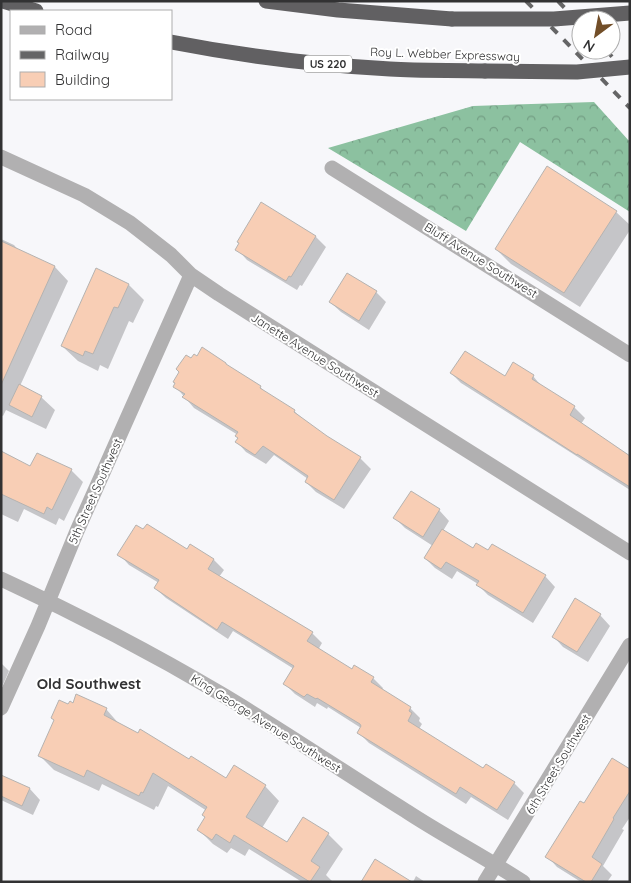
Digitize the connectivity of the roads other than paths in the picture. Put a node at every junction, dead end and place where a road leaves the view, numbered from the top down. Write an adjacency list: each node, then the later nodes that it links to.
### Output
1 (3, 1): 6 (highway)
2 (266, 1): 7 (highway)
3 (306, 1): 7 (highway)
4 (1, 7): 5 (highway)
5 (20, 10)
6 (33, 10)
7 (338, 10): 8 (highway, bridge)
8 (630, 13)
9 (172, 42): 10 (highway, Roy L. Webber Expressway / US 220, bridge)
10 (630, 67)
11 (1, 157): 13 (street, Janette Avenue Southwest)
12 (332, 168): 14 (street, Bluff Avenue Southwest)
13 (191, 274): 15 (street, Janette Avenue Southwest); 17 (street, 5th Street Southwest)
14 (630, 354)
15 (630, 553)
16 (1, 580): 17 (street, King George Avenue Southwest)
17 (49, 601): 19 (street, 5th Street Southwest); 20 (street, King George Avenue Southwest)
18 (630, 645): 20 (street, 6th Street Southwest)
19 (1, 708)
20 (496, 864): 21 (street, 6th Street Southwest); 22 (street, King George Avenue Southwest)
21 (486, 882)
22 (523, 882)

